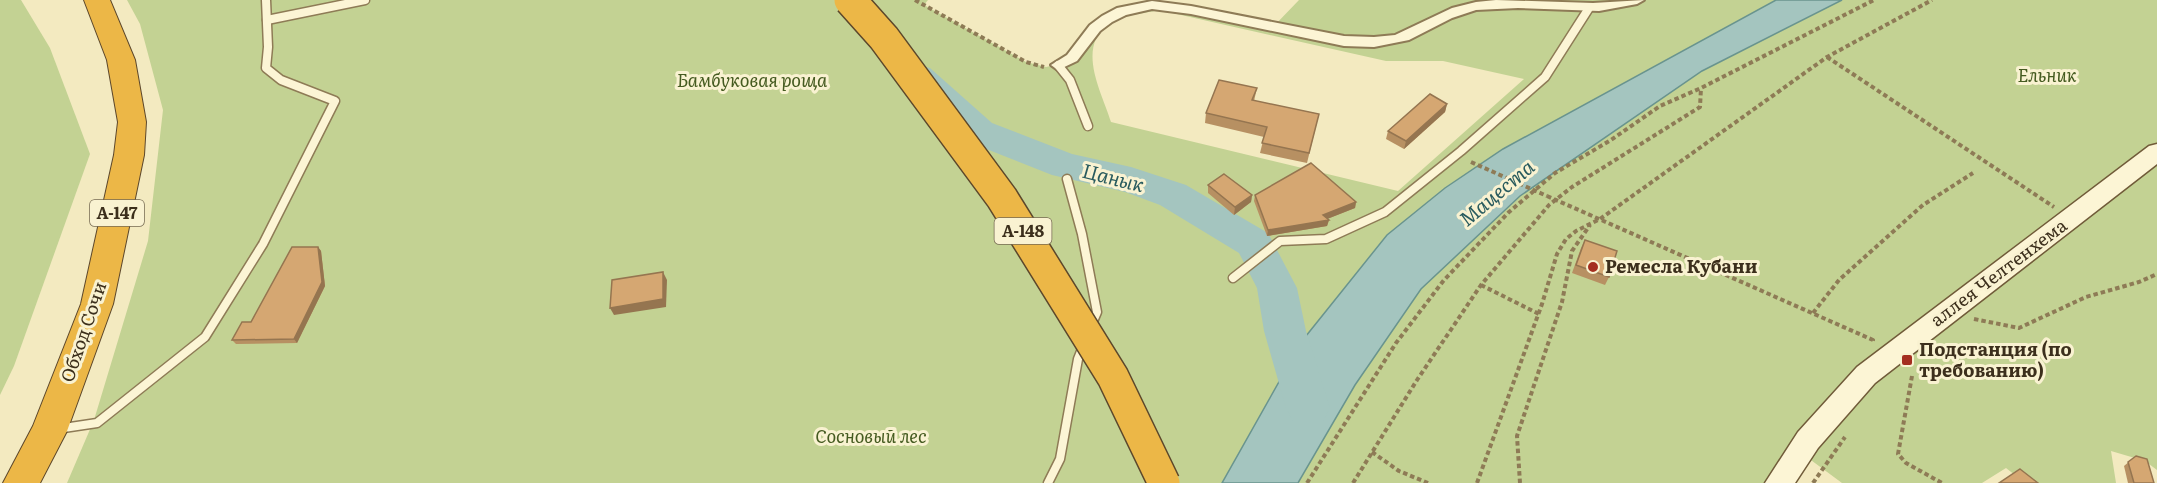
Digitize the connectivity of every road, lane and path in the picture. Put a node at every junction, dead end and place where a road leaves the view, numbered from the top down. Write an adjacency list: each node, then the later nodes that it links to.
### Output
1 (97, 0): 32 (highway, Обход Сочи / А-147)
2 (266, 0): 10 (lane)
3 (365, 0): 10 (lane)
4 (850, 0): 36 (highway, А-148, bridge)
5 (915, 0): 12 (path)
6 (1637, 0): 9 (street)
7 (1874, 0): 13 (path)
8 (1932, 0): 11 (path)
9 (1589, 8): 12 (street); 24 (lane)
10 (267, 20): 32 (lane)
11 (1827, 57): 20 (path); 21 (path)
12 (1058, 65): 14 (lane)
13 (1701, 88): 19 (path); 37 (path)
14 (1088, 126)
15 (2157, 152): 26 (main road, аллея Челтенхема)
16 (1471, 162): 19 (path, bridge)
17 (1972, 173): 28 (path)
18 (1067, 178): 35 (lane)
19 (1555, 199): 21 (path); 25 (path)
20 (2057, 209)
21 (1600, 219): 22 (path); 28 (path)
22 (1591, 223): 27 (path); 41 (path)
23 (2157, 274): 26 (path)
24 (1233, 278)
25 (1481, 285): 27 (path); 33 (path)
26 (1947, 313): 42 (main road, аллея Челтенхема)
27 (1539, 314): 40 (path)
28 (1813, 314): 29 (path)
29 (1873, 340)
30 (1912, 376): 44 (path)
31 (1851, 428): 43 (path)
32 (49, 431): 34 (highway, Обход Сочи / А-147)
33 (1372, 452): 38 (path); 39 (path)
34 (21, 483)
35 (1048, 483)
36 (1164, 483)
37 (1307, 483)
38 (1353, 483)
39 (1428, 483)
40 (1477, 483)
41 (1520, 483)
42 (1779, 483)
43 (1813, 483)
44 (1942, 483)

